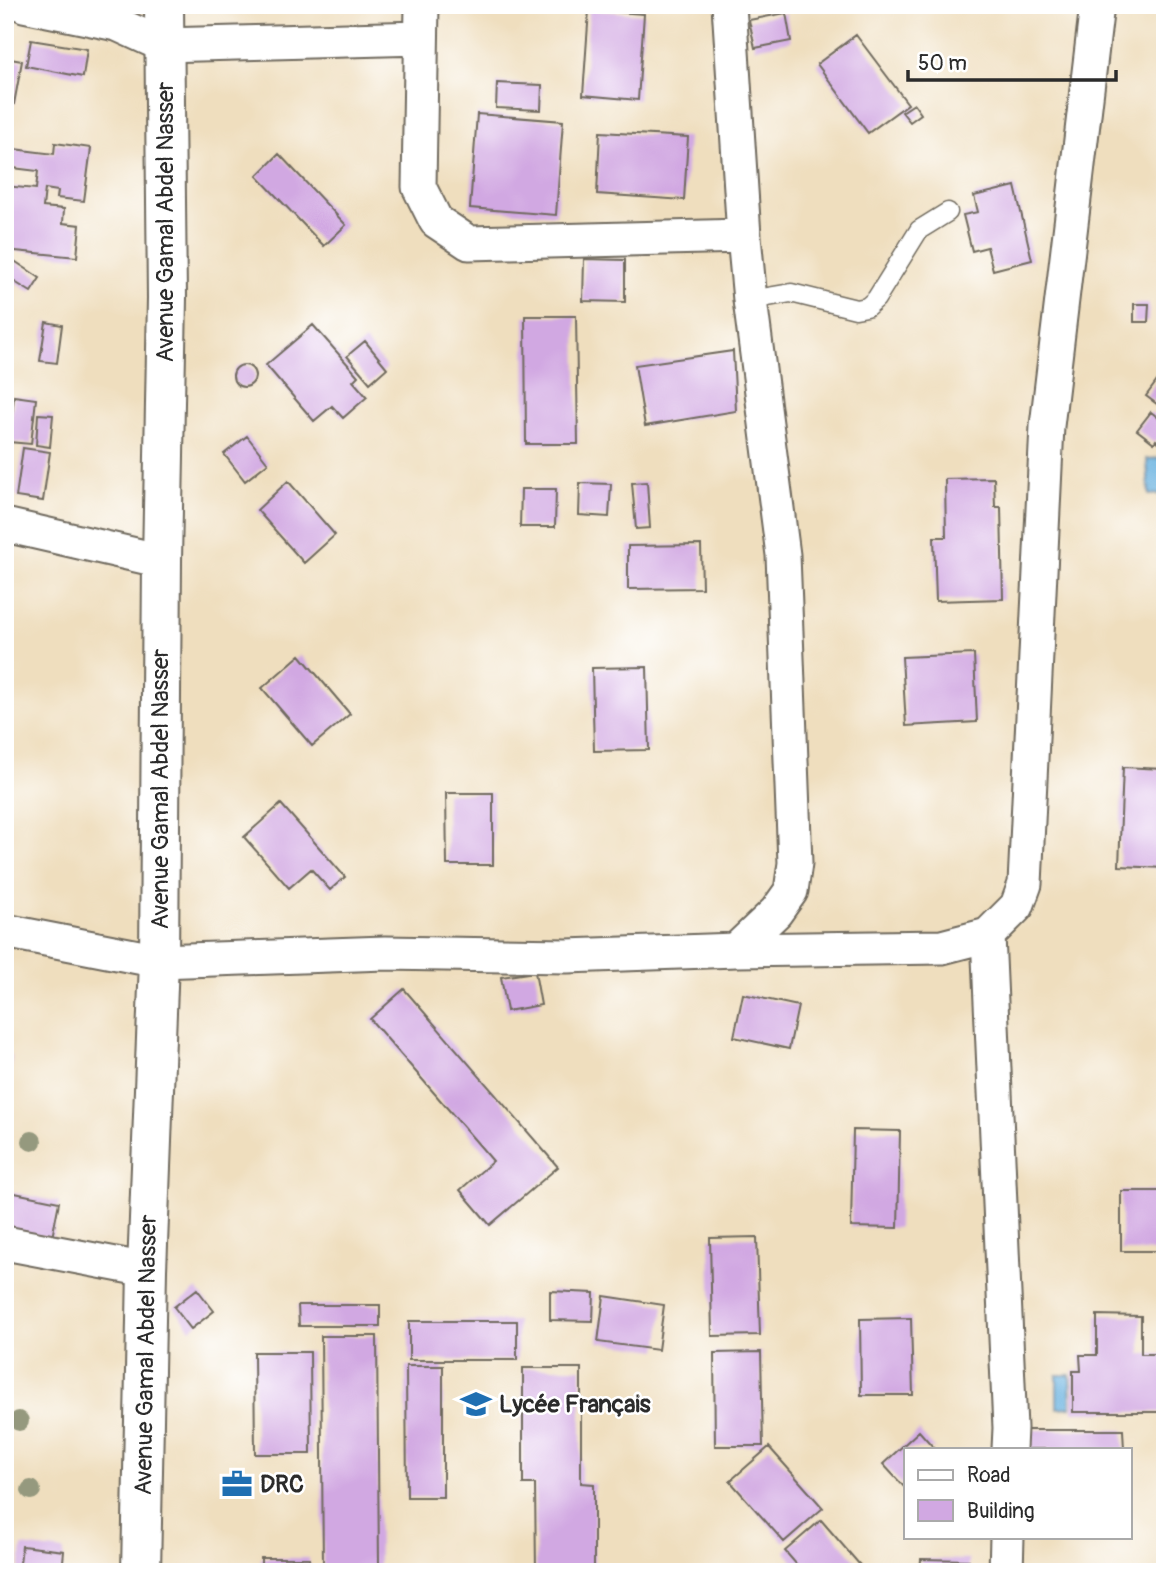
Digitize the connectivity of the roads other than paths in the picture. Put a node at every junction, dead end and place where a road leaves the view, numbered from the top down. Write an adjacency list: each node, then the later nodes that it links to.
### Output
1 (24, 5): 7 (street)
2 (164, 5): 7 (street, Avenue Gamal Abdel Nasser)
3 (422, 5): 6 (street)
4 (729, 5): 9 (street)
5 (1097, 5): 14 (street)
6 (421, 38): 7 (street); 9 (street)
7 (163, 45): 12 (street, Avenue Gamal Abdel Nasser)
8 (948, 212): 10 (lane)
9 (744, 236): 10 (street)
10 (750, 300): 15 (street)
11 (5, 525): 12 (street)
12 (162, 561): 16 (street, Avenue Gamal Abdel Nasser)
13 (5, 931): 16 (street)
14 (988, 935): 15 (street); 19 (street)
15 (736, 950): 16 (street)
16 (159, 961): 18 (street, Avenue Gamal Abdel Nasser)
17 (5, 1242): 18 (street)
18 (147, 1270): 21 (street, Avenue Gamal Abdel Nasser)
19 (1010, 1448)
20 (1007, 1538): 22 (street)
21 (141, 1572)
22 (1006, 1572)

